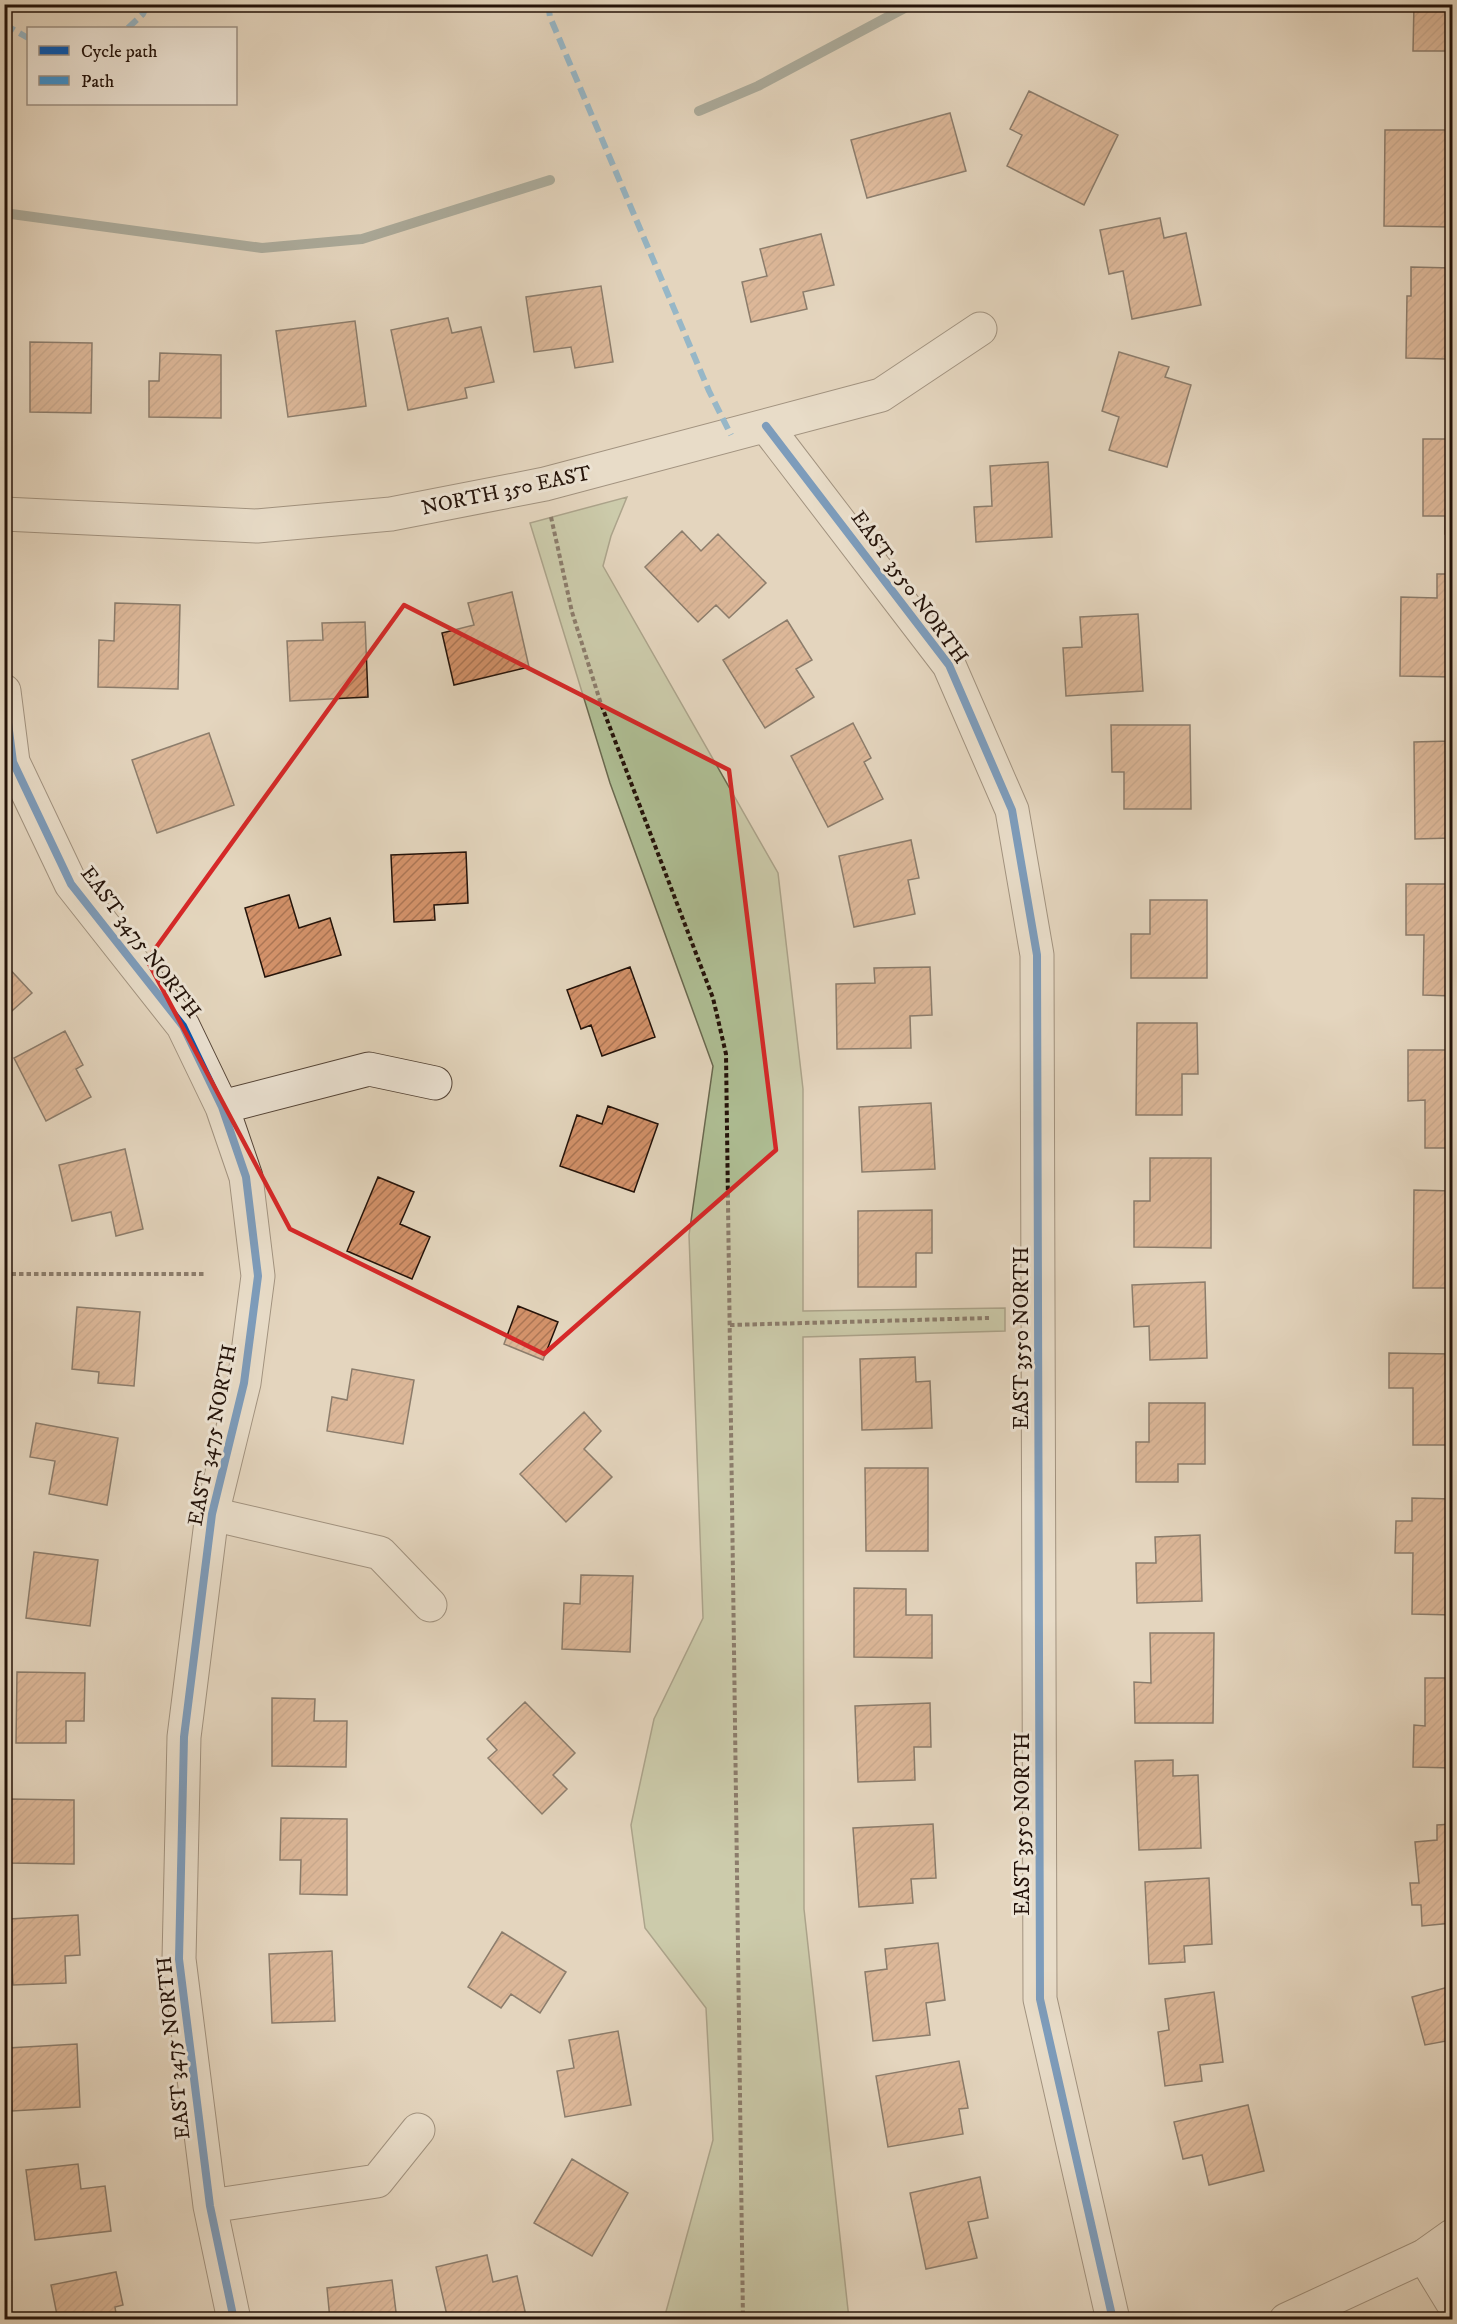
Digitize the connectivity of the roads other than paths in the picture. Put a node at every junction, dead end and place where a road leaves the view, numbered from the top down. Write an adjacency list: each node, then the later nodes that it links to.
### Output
1 (980, 329): 2 (street, NORTH 350 EAST)
2 (766, 426): 3 (street, NORTH 350 EAST); 15 (street, EAST 3550 NORTH)
3 (4, 514)
4 (4, 691): 6 (street, EAST 3475 NORTH)
5 (435, 1083): 6 (street)
6 (222, 1107): 7 (street, EAST 3475 NORTH)
7 (212, 1514): 8 (street); 10 (street, EAST 3475 NORTH)
8 (430, 1605)
9 (418, 2130): 10 (street)
10 (210, 2206): 14 (street, EAST 3475 NORTH)
11 (1452, 2236): 12 (street)
12 (1424, 2256): 13 (street); 16 (street)
13 (1452, 2302)
14 (234, 2319)
15 (1113, 2319)
16 (1286, 2319)

